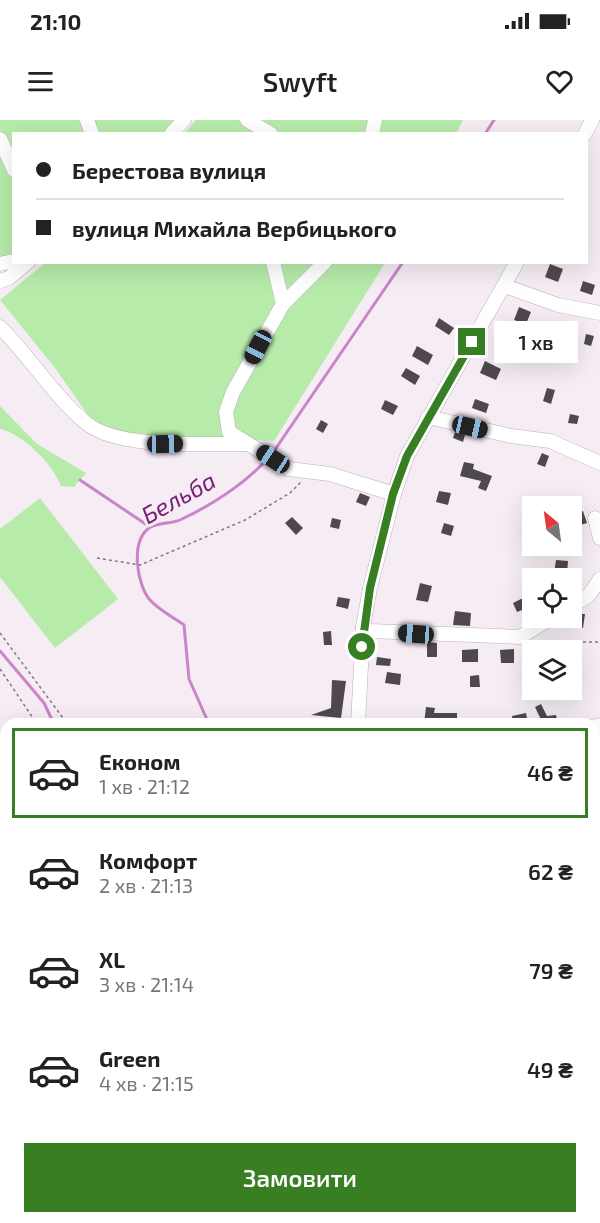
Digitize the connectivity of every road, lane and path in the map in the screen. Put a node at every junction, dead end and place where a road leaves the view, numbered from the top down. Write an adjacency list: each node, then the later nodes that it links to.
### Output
1 (184, 120): 3 (street)
2 (247, 120): 4 (street)
3 (173, 132)
4 (268, 132)
5 (0, 139): 6 (street)
6 (12, 166)
7 (26, 264): 11 (street)
8 (273, 264): 13 (street)
9 (323, 264): 13 (street)
10 (516, 264): 12 (street)
11 (0, 281)
12 (505, 286): 14 (street); 16 (street)
13 (283, 304): 17 (street)
14 (600, 313)
15 (0, 327): 17 (street)
16 (428, 417): 18 (street); 20 (street)
17 (254, 446): 19 (street)
18 (600, 463)
19 (311, 473): 20 (street); 23 (path)
20 (393, 494): 26 (street)
21 (595, 518): 22 (street)
22 (600, 538)
23 (97, 558)
24 (600, 579): 25 (street)
25 (582, 600)
26 (363, 627): 29 (street); 34 (street)
27 (535, 628): 29 (street)
28 (0, 633): 33 (path)
29 (520, 637): 30 (path)
30 (600, 642)
31 (0, 669): 32 (path)
32 (33, 718)
33 (63, 718)
34 (358, 718)
35 (600, 783): 36 (street)
36 (600, 792)

